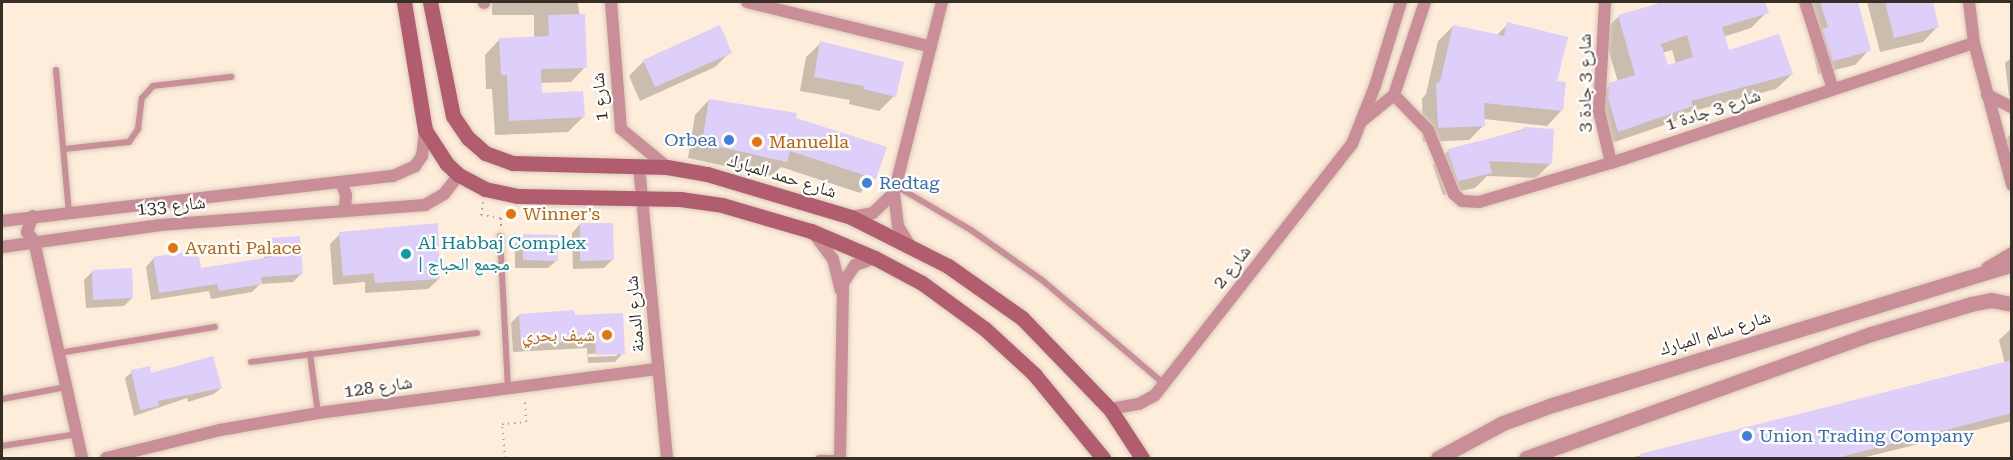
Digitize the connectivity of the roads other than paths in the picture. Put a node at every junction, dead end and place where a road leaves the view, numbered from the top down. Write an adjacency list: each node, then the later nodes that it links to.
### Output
1 (404, 2): 20 (main road)
2 (430, 2): 23 (main road, شارع حمد المبارك)
3 (610, 2): 24 (street, شارع 1)
4 (747, 2): 12 (street)
5 (942, 2): 12 (street)
6 (1401, 2): 19 (street, شارع 2)
7 (1425, 2): 16 (street)
8 (1605, 2): 22 (street, شارع 3 جادة 3)
9 (1805, 2): 15 (street)
10 (1969, 2): 11 (street)
11 (1974, 43): 15 (street, شارع 3 جادة 1); 17 (street)
12 (931, 47): 28 (street)
13 (56, 70): 21 (lane)
14 (231, 77): 21 (lane)
15 (1833, 89): 22 (street, شارع 3 جادة 1)
16 (1394, 95): 19 (street, شارع 2); 22 (street, شارع 3 جادة 1)
17 (1987, 95): 18 (street); 27 (street)
18 (2012, 107)
19 (1363, 120): 52 (street, شارع 2)
20 (425, 130): 25 (main road); 26 (street, شارع 133)
21 (64, 149): 31 (lane)
22 (1611, 163)
23 (639, 167): 24 (main road, شارع حمد المبارك); 29 (street, شارع الدمنة)
24 (667, 167): 33 (main road, شارع حمد المبارك)
25 (459, 175): 29 (main road); 30 (street, شارع 133)
26 (341, 182): 30 (street); 31 (street, شارع 133)
27 (2012, 186)
28 (895, 190): 33 (street); 38 (street); 52 (lane)
29 (642, 199): 35 (main road); 51 (street, شارع الدمنة)
30 (345, 209): 37 (street, شارع 133)
31 (69, 212): 32 (street, شارع 133)
32 (33, 216): 34 (street, شارع 133); 37 (street)
33 (851, 217): 38 (main road, شارع حمد المبارك)
34 (2, 221)
35 (811, 231): 41 (main road); 44 (street)
36 (500, 236): 54 (lane)
37 (34, 241): 39 (street, شارع 133); 48 (street)
38 (910, 246): 56 (main road, شارع حمد المبارك)
39 (2, 247)
40 (2012, 253): 43 (street)
41 (875, 258): 44 (street); 67 (main road)
42 (2012, 264): 43 (street, شارع سالم المبارك)
43 (1979, 272): 69 (street, شارع سالم المبارك)
44 (841, 294): 61 (street)
45 (2012, 304): 62 (street)
46 (215, 327): 48 (lane)
47 (477, 333): 49 (lane)
48 (59, 353): 53 (street)
49 (310, 354): 50 (lane); 57 (lane)
50 (250, 362)
51 (658, 369): 54 (street, شارع 128); 65 (street, شارع الدمنة)
52 (1163, 383): 56 (street, شارع 2)
53 (66, 387): 55 (lane); 58 (street)
54 (508, 388): 57 (street, شارع 128)
55 (2, 399)
56 (1110, 409): 68 (main road, شارع حمد المبارك)
57 (318, 413): 60 (street, شارع 128)
58 (77, 434): 59 (lane); 63 (street)
59 (2, 446)
60 (137, 454): 64 (street, شارع 128)
61 (840, 458): 66 (lane)
62 (1529, 458)
63 (82, 459)
64 (106, 459)
65 (667, 459)
66 (819, 459)
67 (1103, 459)
68 (1142, 459)
69 (1438, 459)

